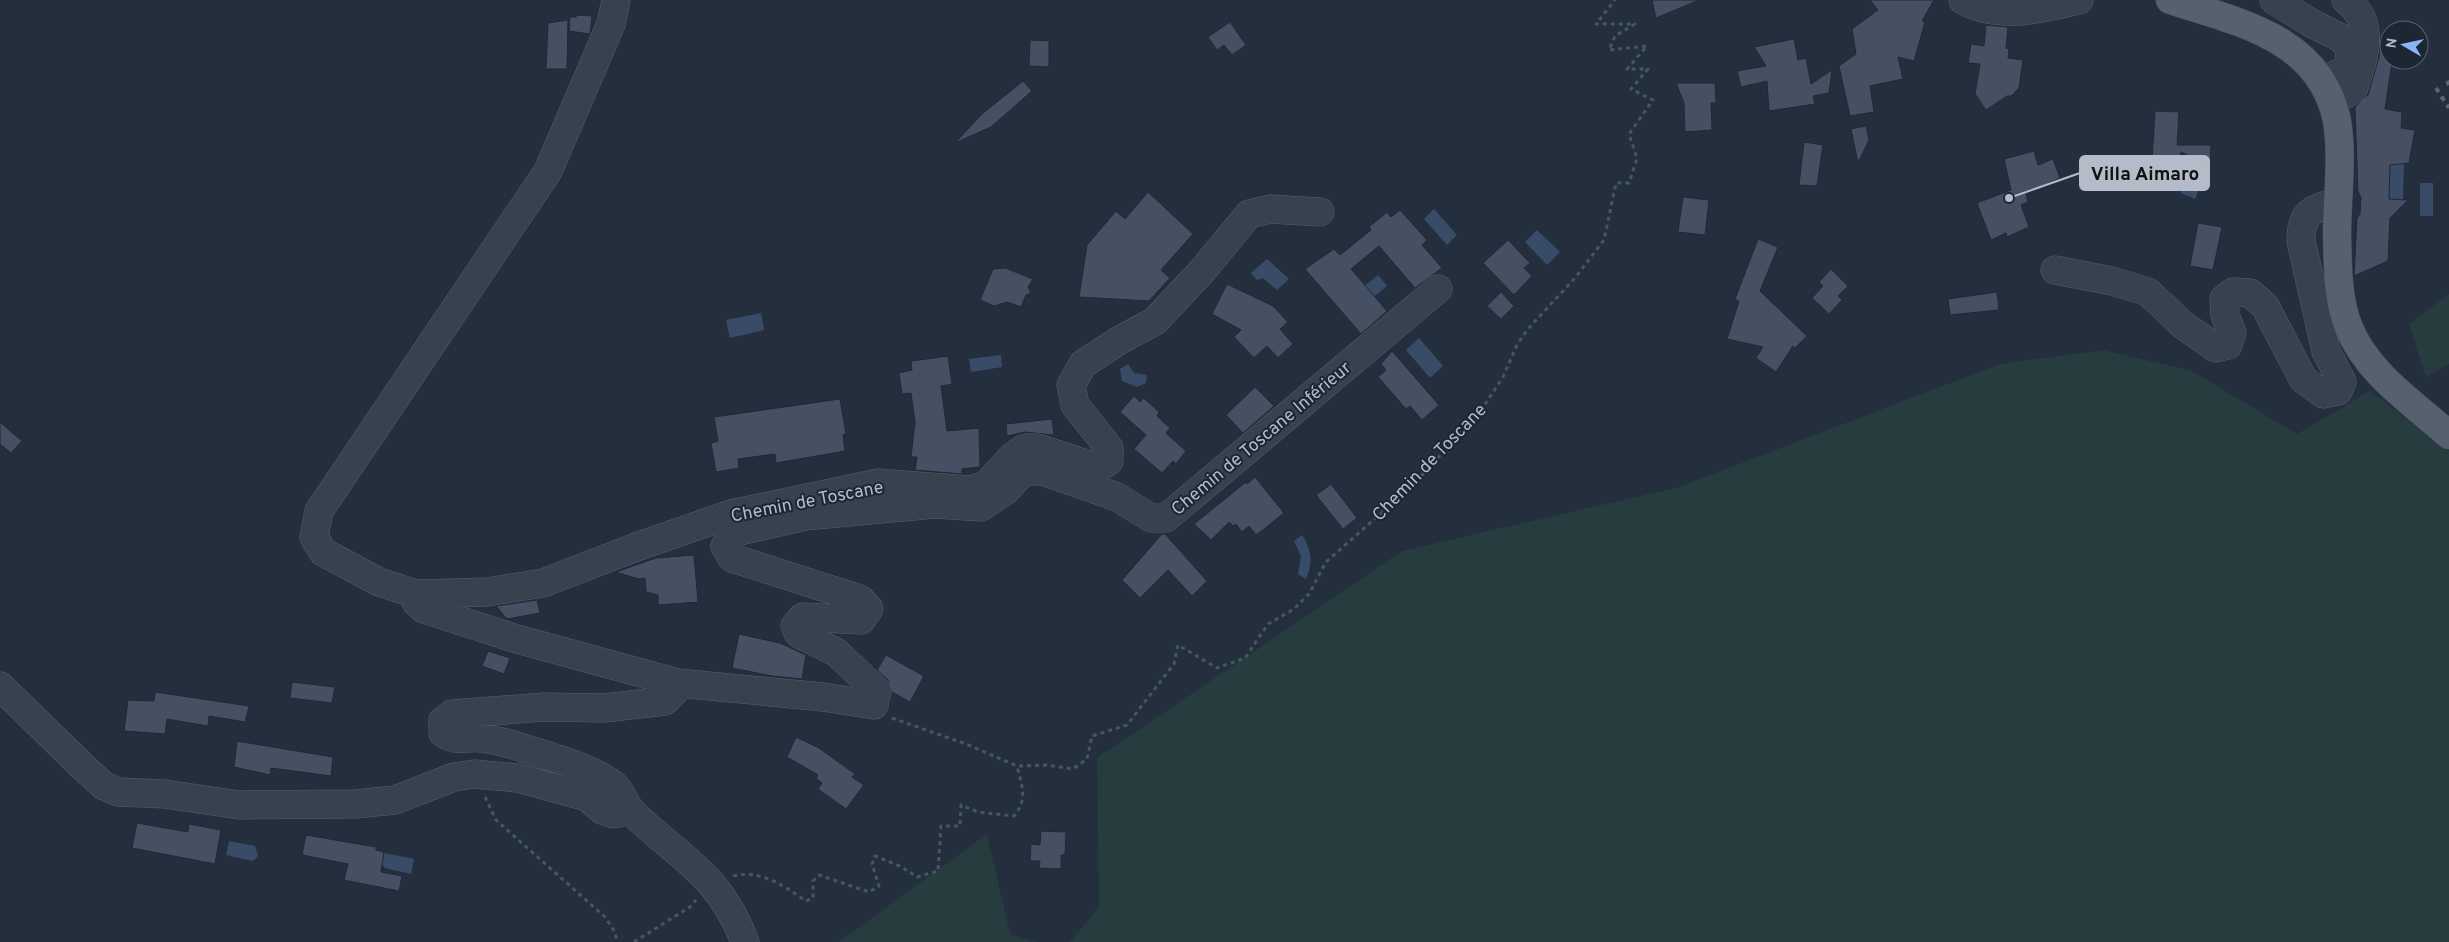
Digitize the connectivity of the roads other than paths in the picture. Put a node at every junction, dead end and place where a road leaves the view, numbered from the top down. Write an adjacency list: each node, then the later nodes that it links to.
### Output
1 (616, 0): 14 (street)
2 (1963, 0): 7 (street)
3 (2079, 0): 7 (street)
4 (2170, 0): 8 (main road)
5 (2274, 0): 8 (street)
6 (2346, 0): 8 (street)
7 (2043, 4)
8 (2327, 92): 9 (main road)
9 (2337, 203): 11 (street); 13 (main road)
10 (1320, 212): 14 (street, Chemin de Toscane)
11 (2055, 270)
12 (1438, 289): 15 (street, Chemin de Toscane Inférieur)
13 (2449, 435)
14 (416, 594): 15 (street)
15 (678, 683): 17 (street)
16 (0, 686): 17 (street)
17 (630, 810): 18 (street)
18 (745, 942)

